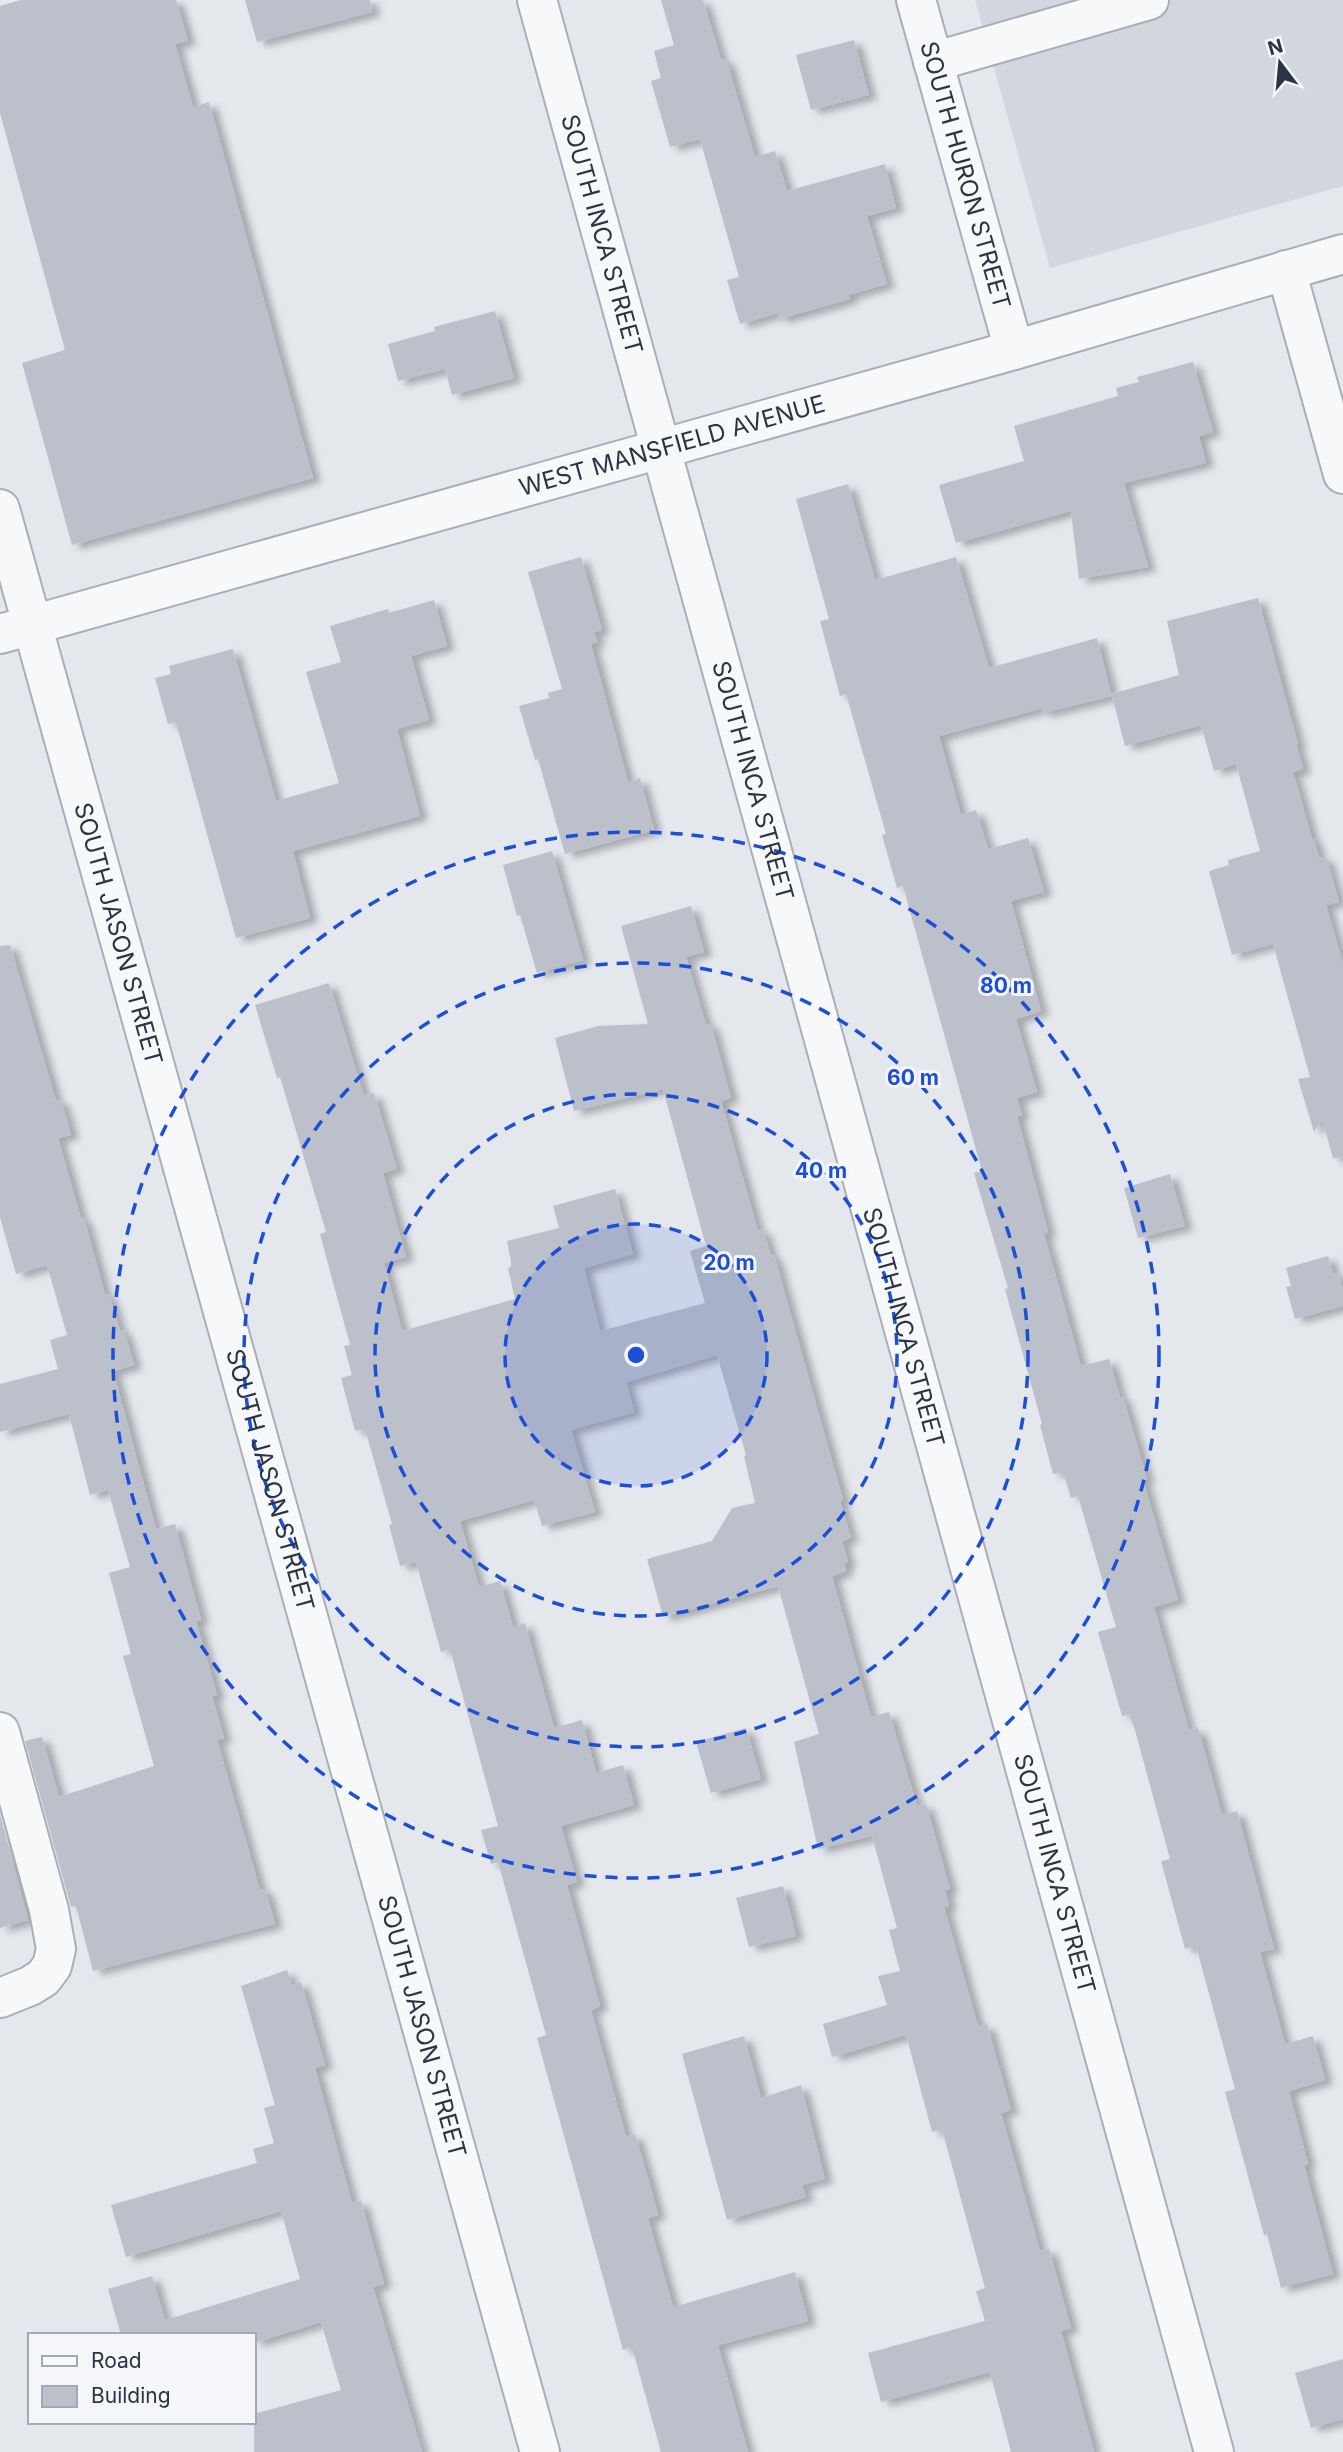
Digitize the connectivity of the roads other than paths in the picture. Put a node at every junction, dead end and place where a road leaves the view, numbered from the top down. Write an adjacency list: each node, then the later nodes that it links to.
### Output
1 (537, 0): 8 (street, SOUTH INCA STREET)
2 (916, 0): 4 (street, SOUTH HURON STREET)
3 (1149, 0): 4 (street)
4 (933, 62): 7 (street, SOUTH HURON STREET)
5 (1343, 254): 6 (street, WEST MANSFIELD AVENUE)
6 (1286, 270): 7 (street, WEST MANSFIELD AVENUE); 9 (street)
7 (1014, 350): 8 (street, WEST MANSFIELD AVENUE)
8 (662, 449): 11 (street, WEST MANSFIELD AVENUE); 15 (street, SOUTH INCA STREET)
9 (1343, 474)
10 (0, 509): 11 (street, SOUTH JASON STREET)
11 (16, 629): 14 (street, SOUTH JASON STREET)
12 (0, 1732): 13 (street)
13 (0, 1998)
14 (540, 2452)
15 (1214, 2452)

